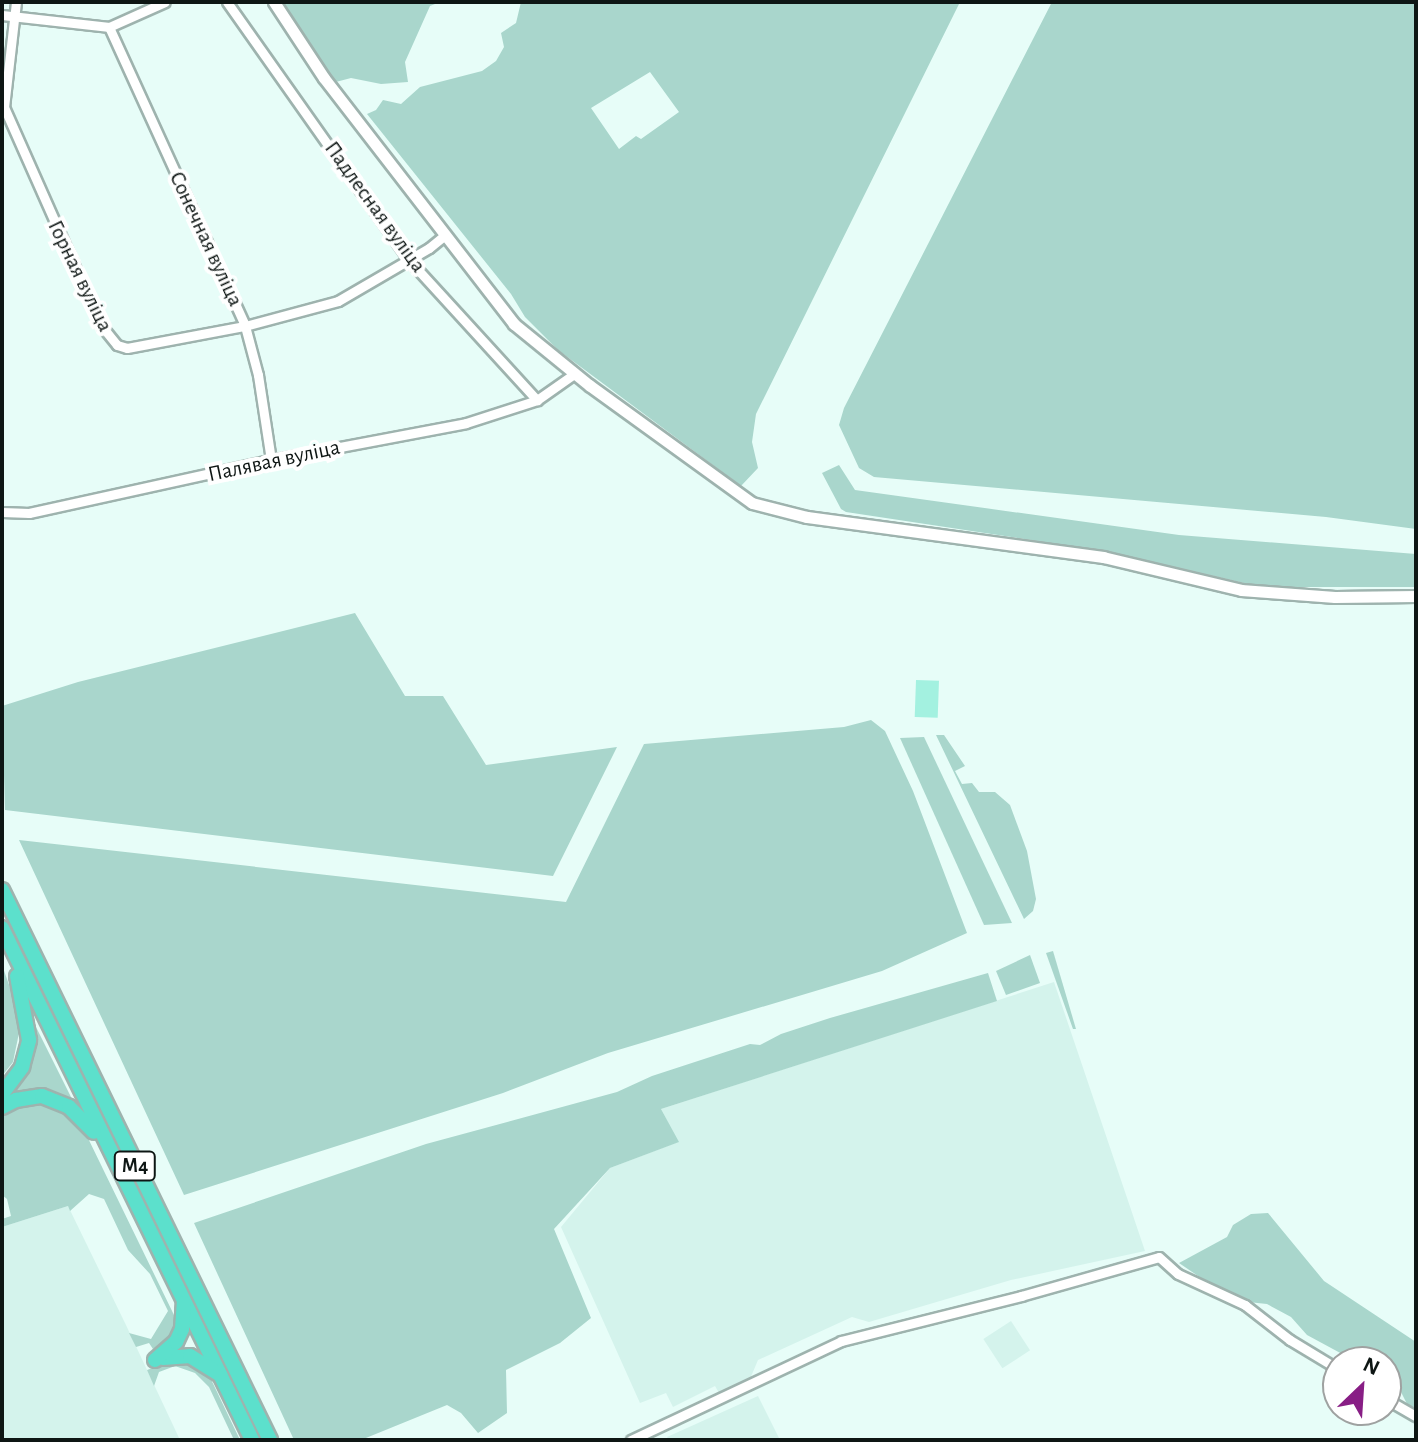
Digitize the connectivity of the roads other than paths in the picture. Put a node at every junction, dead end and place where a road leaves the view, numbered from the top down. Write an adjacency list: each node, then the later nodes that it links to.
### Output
1 (16, 2): 6 (street, Горная вуліца)
2 (165, 2): 7 (street)
3 (227, 2): 9 (street, Падлесная вуліца)
4 (274, 2): 8 (street)
5 (2, 15): 6 (street)
6 (14, 16): 7 (street); 10 (street, Горная вуліца)
7 (109, 27): 10 (street, Сонечная вуліца)
8 (445, 235): 9 (street, Горная вуліца); 11 (street)
9 (409, 260): 10 (street, Горная вуліца); 12 (street, Падлесная вуліца)
10 (245, 326): 13 (street, Сонечная вуліца)
11 (574, 374): 12 (street, Палявая вуліца); 15 (street)
12 (537, 400): 13 (street, Палявая вуліца)
13 (271, 460): 14 (street, Палявая вуліца)
14 (5, 513)
15 (1416, 596)
16 (2, 890): 25 (highway, М4)
17 (4, 935): 18 (highway); 20 (highway, М4)
18 (2, 1094)
19 (2, 1107): 20 (highway)
20 (109, 1150): 21 (highway, М4)
21 (184, 1299): 23 (highway, М4); 23 (highway)
22 (1322, 1359): 26 (street)
23 (221, 1375): 24 (highway, М4)
24 (252, 1440)
25 (270, 1440)
26 (631, 1440)

